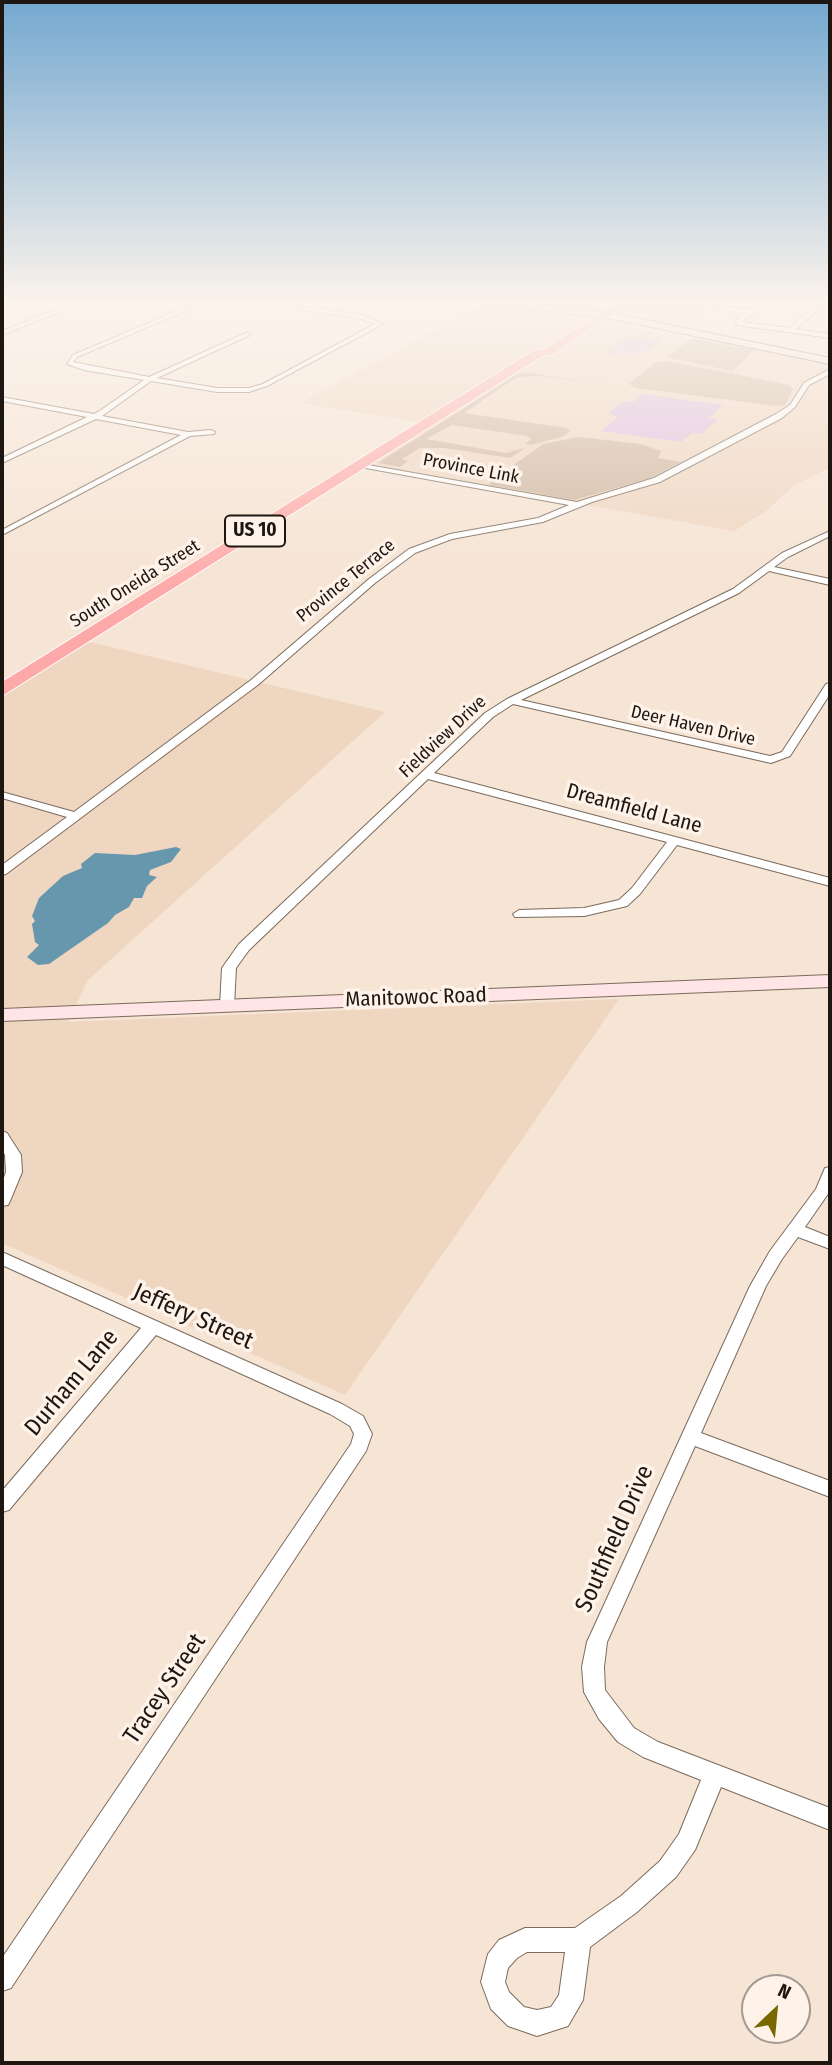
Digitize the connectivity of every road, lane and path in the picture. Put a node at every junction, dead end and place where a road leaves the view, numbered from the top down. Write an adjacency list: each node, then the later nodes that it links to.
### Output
1 (123, 397): 5 (street)
2 (468, 397): 9 (highway, South Oneida Street / US 10)
3 (796, 397): 10 (street, Province Terrace)
4 (3, 400): 5 (street)
5 (96, 416): 7 (street); 8 (street)
6 (211, 432): 7 (street)
7 (188, 434): 11 (street)
8 (2, 461)
9 (360, 465): 10 (street, Province Link); 16 (highway, South Oneida Street / US 10)
10 (576, 505): 20 (street, Province Terrace)
11 (2, 533)
12 (830, 533): 13 (street, Fieldview Drive)
13 (767, 568): 14 (street); 17 (street, Fieldview Drive)
14 (830, 582)
15 (830, 686): 17 (street, Deer Haven Drive)
16 (2, 690)
17 (511, 701): 18 (street, Fieldview Drive)
18 (427, 775): 21 (street, Dreamfield Lane); 26 (street, Fieldview Drive)
19 (2, 795): 20 (street)
20 (76, 816): 22 (street, Province Terrace)
21 (675, 840): 23 (street, Dreamfield Lane); 24 (street)
22 (2, 872)
23 (830, 882)
24 (519, 914)
25 (830, 981): 26 (main road, Manitowoc Road)
26 (227, 1006): 27 (main road, Manitowoc Road)
27 (2, 1015)
28 (2, 1136): 30 (street)
29 (830, 1172): 31 (street, Southfield Drive)
30 (2, 1201)
31 (794, 1229): 32 (street); 36 (street, Southfield Drive)
32 (830, 1243)
33 (2, 1258): 34 (street, Jeffery Street)
34 (153, 1326): 35 (street, Jeffery Street); 38 (street, Durham Lane)
35 (362, 1425): 42 (street, Tracey Street)
36 (690, 1437): 37 (street); 39 (street, Southfield Drive)
37 (830, 1489)
38 (2, 1504)
39 (714, 1776): 40 (street, Southfield Drive); 41 (street)
40 (830, 1819)
41 (579, 1940)
42 (2, 1979)

